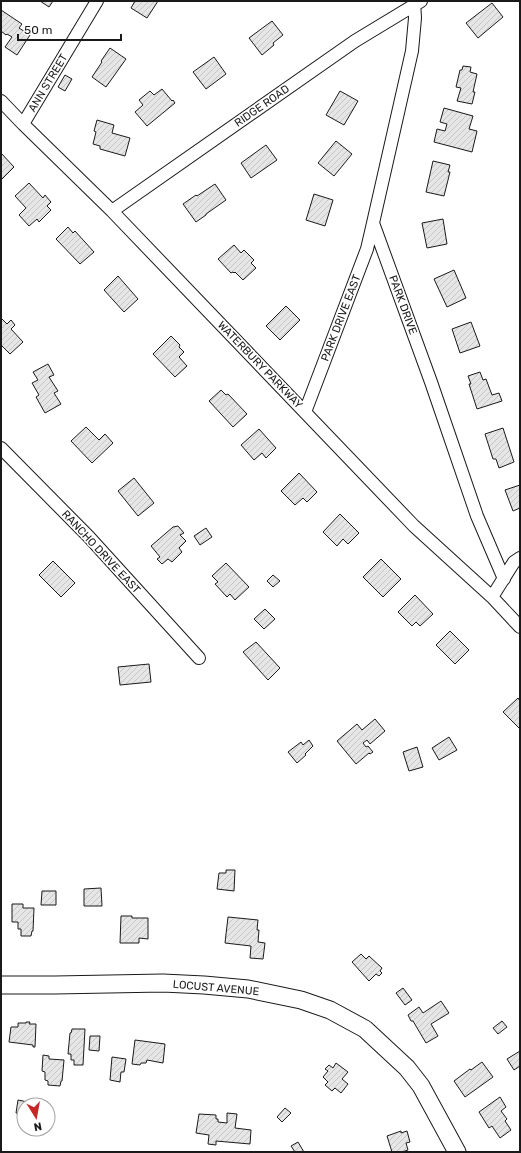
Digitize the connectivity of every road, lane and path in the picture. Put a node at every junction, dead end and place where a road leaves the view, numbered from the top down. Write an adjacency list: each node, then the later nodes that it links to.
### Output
1 (98, 1): 4 (street, ANN STREET)
2 (417, 2): 5 (street, RIDGE ROAD); 6 (street)
3 (1, 101): 4 (street, WATERBURY PARKWAY)
4 (23, 124): 5 (street, WATERBURY PARKWAY)
5 (112, 210): 7 (street, WATERBURY PARKWAY)
6 (373, 223): 7 (street, PARK DRIVE EAST); 10 (street, PARK DRIVE)
7 (305, 412): 11 (street, WATERBURY PARKWAY)
8 (1, 448): 13 (street, RANCHO DRIVE EAST)
9 (520, 558): 10 (street)
10 (504, 579): 11 (street)
11 (492, 597): 12 (street, WATERBURY PARKWAY)
12 (520, 627)
13 (199, 658)
14 (1, 985): 15 (street, LOCUST AVENUE)
15 (457, 1152)

